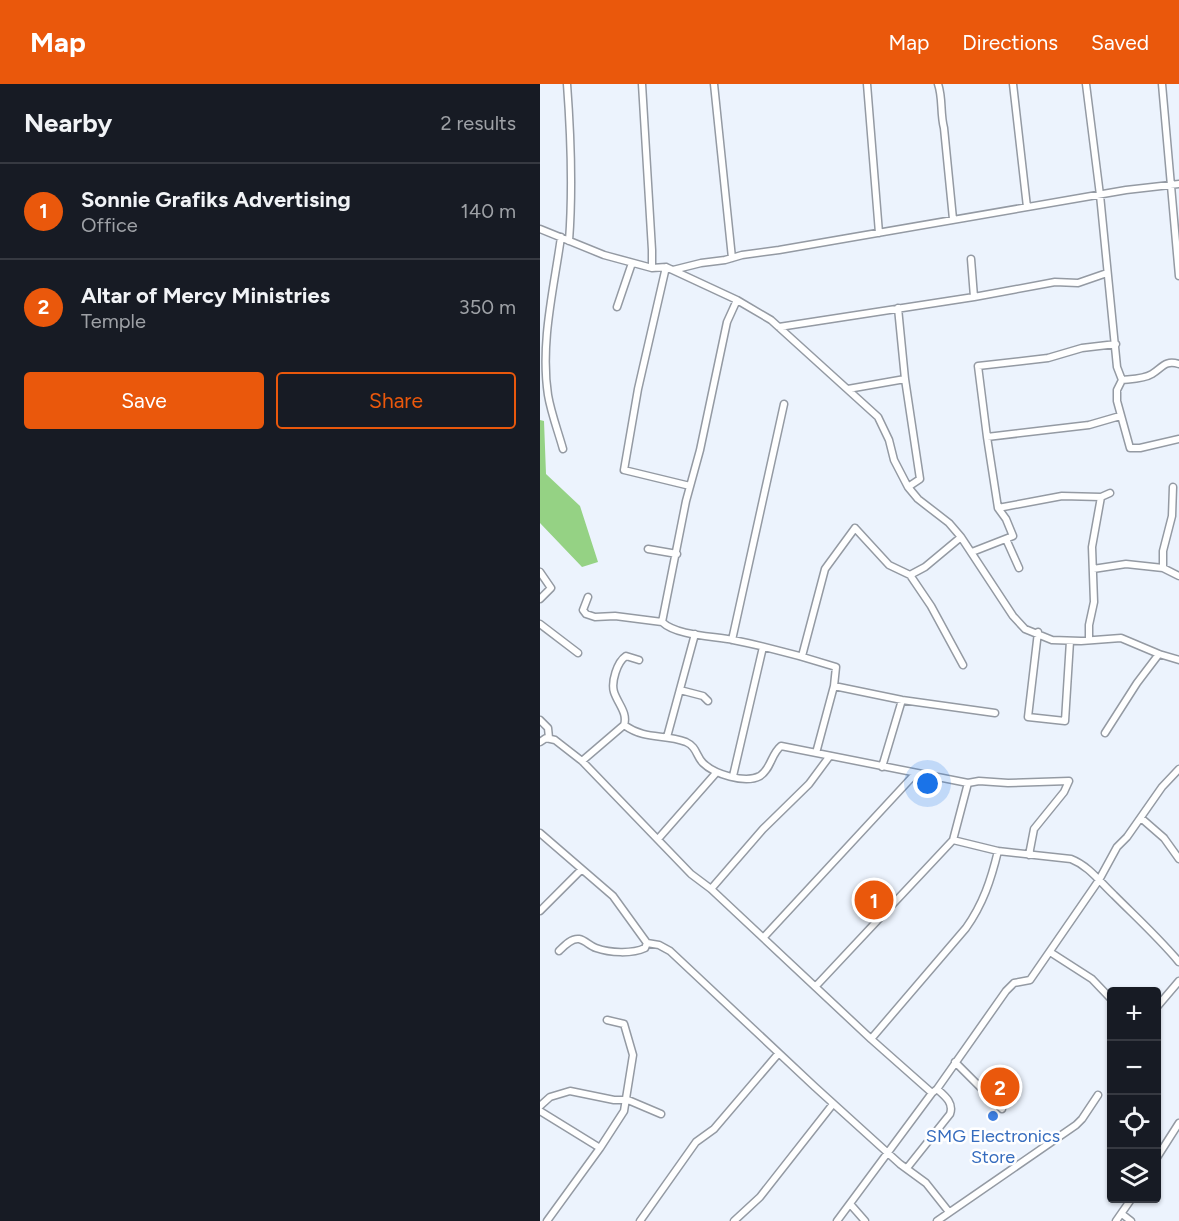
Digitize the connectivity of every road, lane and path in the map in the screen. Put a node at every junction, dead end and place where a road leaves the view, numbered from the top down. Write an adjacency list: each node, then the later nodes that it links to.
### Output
1 (567, 84): 17 (street)
2 (642, 84): 22 (street)
3 (714, 84): 18 (street)
4 (867, 84): 15 (street)
5 (938, 84): 13 (street)
6 (1013, 84): 12 (street)
7 (1086, 84): 11 (street)
8 (1162, 84): 10 (street)
9 (1179, 184): 10 (street)
10 (1171, 185): 11 (street); 25 (street)
11 (1100, 195): 12 (street); 24 (street)
12 (1027, 207): 13 (street)
13 (953, 219): 15 (street)
14 (540, 229): 16 (street)
15 (879, 233): 18 (street)
16 (561, 237): 17 (street); 40 (street)
17 (569, 241): 20 (street)
18 (732, 258): 23 (street)
19 (970, 259): 26 (street)
20 (632, 263): 22 (street); 28 (street)
21 (666, 267): 22 (street); 23 (street); 41 (street)
22 (651, 268)
23 (673, 270): 27 (street)
24 (1107, 273): 26 (street); 31 (street)
25 (1179, 276)
26 (974, 297): 29 (street)
27 (737, 300): 30 (street); 41 (street)
28 (617, 307)
29 (898, 308): 30 (street); 33 (street)
30 (779, 327): 35 (street)
31 (1116, 344): 34 (street); 38 (street)
32 (1179, 364): 34 (street)
33 (905, 379): 35 (street); 42 (street)
34 (1122, 380): 37 (street)
35 (848, 389): 42 (street)
36 (784, 404): 64 (street)
37 (1120, 416): 38 (street); 39 (street)
38 (987, 437): 46 (street)
39 (1179, 439)
40 (563, 449)
41 (690, 486): 51 (street)
42 (908, 487): 47 (street)
43 (1173, 487): 53 (street)
44 (1110, 493): 45 (street)
45 (1101, 497): 46 (street); 54 (street)
46 (998, 508): 48 (street)
47 (961, 537): 50 (street); 56 (street)
48 (1006, 539): 50 (street); 52 (street)
49 (648, 549): 51 (street)
50 (972, 552): 62 (street)
51 (677, 554): 60 (street)
52 (1018, 568)
53 (1163, 568): 54 (street); 57 (street)
54 (1093, 569): 65 (street)
55 (540, 572): 59 (street)
56 (910, 574): 70 (street); 73 (street)
57 (1179, 576)
58 (588, 597): 60 (street)
59 (540, 599)
60 (662, 622): 63 (street)
61 (540, 624): 68 (street)
62 (1038, 633): 66 (street); 66 (street)
63 (695, 634): 64 (street); 75 (street)
64 (732, 640): 67 (street)
65 (1089, 640): 66 (street); 69 (street)
66 (1070, 641)
67 (763, 647): 70 (street); 92 (street)
68 (578, 652)
69 (1159, 654): 72 (street); 81 (street)
70 (802, 656): 74 (street)
71 (639, 660): 80 (street)
72 (1179, 660)
73 (963, 665)
74 (834, 686): 76 (street); 85 (street)
75 (680, 690): 77 (street); 82 (street)
76 (902, 700): 78 (street); 88 (street)
77 (708, 701)
78 (995, 713)
79 (540, 720): 83 (street)
80 (624, 725): 82 (street); 87 (street)
81 (1105, 733)
82 (667, 737): 90 (street)
83 (549, 738): 84 (street); 87 (street)
84 (540, 742)
85 (816, 753): 86 (street); 92 (street)
86 (829, 757): 88 (street); 103 (street)
87 (582, 761): 96 (street)
88 (882, 766): 91 (street)
89 (1178, 771): 94 (street)
90 (716, 773): 92 (street); 96 (street)
91 (915, 774): 93 (street); 105 (street)
92 (733, 776)
93 (968, 783): 97 (street); 99 (street)
94 (1141, 818): 100 (street); 102 (street)
95 (540, 833): 101 (street)
96 (658, 839): 103 (street)
97 (953, 840): 98 (street); 111 (street)
98 (998, 851): 99 (street); 115 (street)
99 (1029, 855): 102 (street)
100 (1179, 859)
101 (581, 870): 104 (street); 106 (street)
102 (1099, 880): 108 (street); 109 (street)
103 (711, 889): 105 (street)
104 (540, 911)
105 (764, 937): 111 (street)
106 (647, 943): 107 (street); 116 (street)
107 (559, 951)
108 (1050, 952): 112 (street); 117 (street)
109 (1179, 963)
110 (1179, 981): 113 (street)
111 (816, 986): 115 (street)
112 (1107, 995)
113 (1161, 1002)
114 (607, 1020): 120 (street)
115 (871, 1039): 118 (street)
116 (778, 1054): 121 (street); 136 (street)
117 (955, 1062): 118 (street); 123 (street)
118 (935, 1091): 129 (street); 130 (street)
119 (1098, 1095): 133 (street)
120 (626, 1100): 122 (street); 125 (street); 127 (street)
121 (833, 1104): 129 (street); 137 (street)
122 (540, 1106)
123 (1002, 1109)
124 (540, 1111): 127 (street)
125 (661, 1114)
126 (1179, 1123): 128 (street)
127 (600, 1148): 135 (street)
128 (1161, 1151)
129 (889, 1153): 130 (street); 132 (street)
130 (907, 1168): 133 (street)
131 (1129, 1203): 134 (street)
132 (850, 1205): 138 (street); 139 (street)
133 (949, 1212): 140 (street)
134 (1122, 1214): 141 (street); 142 (street)
135 (547, 1221)
136 (640, 1221)
137 (734, 1221)
138 (837, 1221)
139 (865, 1221)
140 (937, 1221)
141 (1116, 1221)
142 (1131, 1221)

